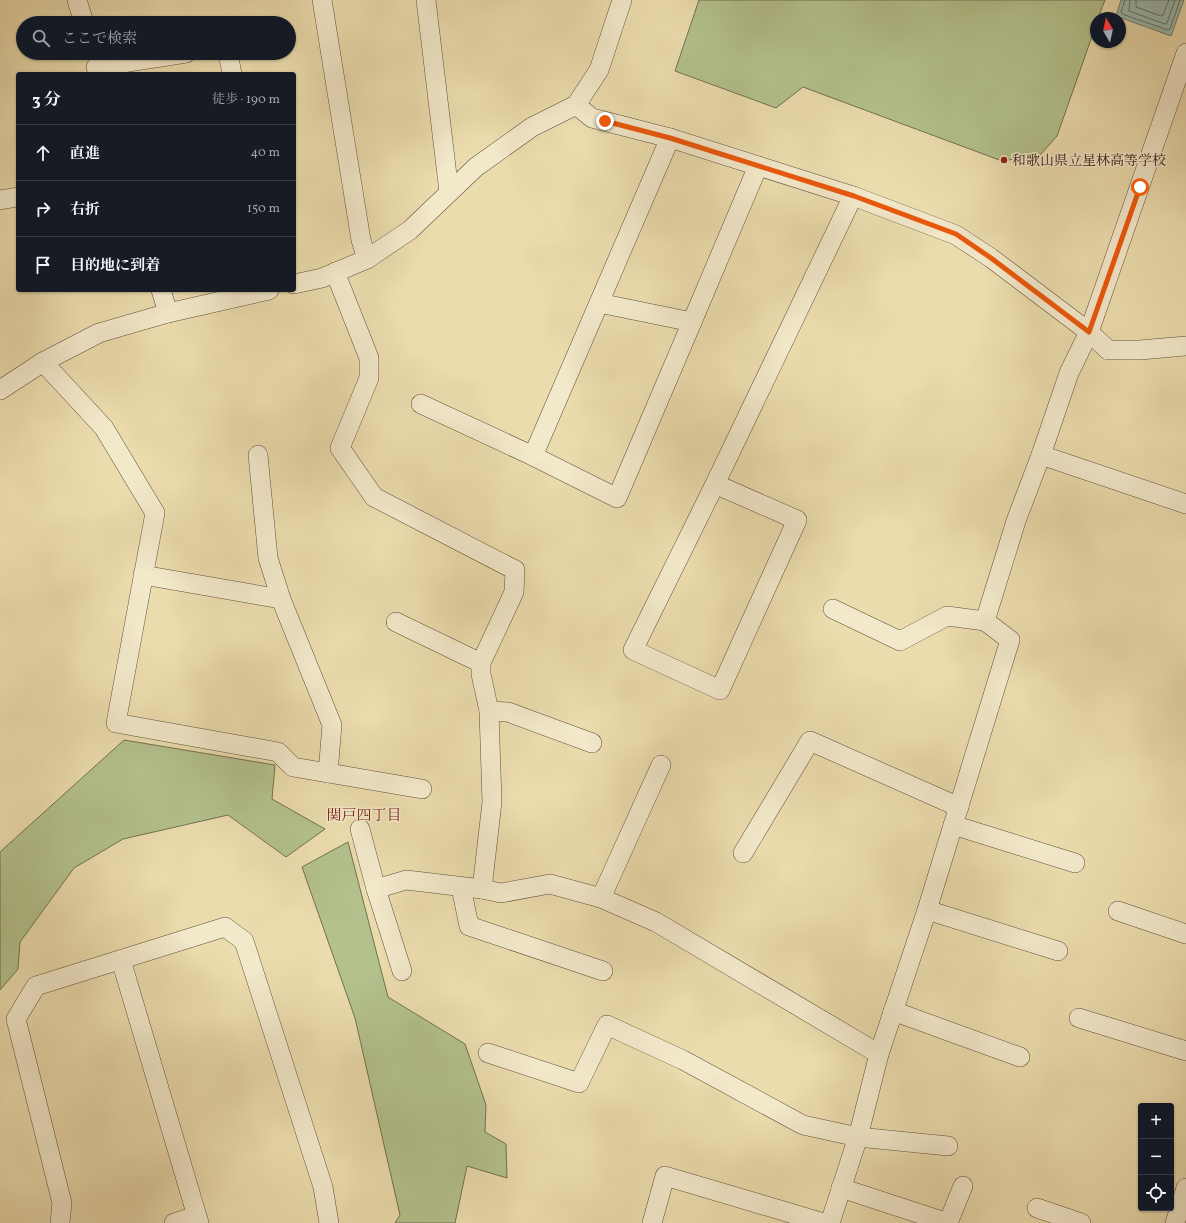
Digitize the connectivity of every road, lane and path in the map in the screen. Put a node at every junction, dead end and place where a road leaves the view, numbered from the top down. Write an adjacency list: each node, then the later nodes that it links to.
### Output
1 (78, 0): 5 (street)
2 (322, 0): 18 (street)
3 (426, 0): 14 (street)
4 (622, 0): 11 (street)
5 (82, 16)
6 (1186, 56): 26 (street)
7 (134, 60): 9 (street)
8 (229, 60): 10 (street)
9 (96, 65)
10 (232, 72)
11 (576, 105): 12 (street); 14 (street)
12 (670, 138): 13 (street); 23 (street)
13 (758, 166): 15 (street); 25 (street)
14 (449, 192): 18 (street)
15 (854, 196): 26 (street); 34 (street)
16 (16, 197): 17 (street)
17 (0, 200)
18 (367, 259): 19 (street)
19 (335, 272): 20 (street); 41 (street)
20 (296, 284)
21 (162, 292): 24 (street)
22 (260, 292): 24 (street)
23 (599, 303): 25 (street); 33 (street)
24 (168, 313): 28 (street)
25 (692, 322): 33 (street)
26 (1089, 332): 27 (street); 32 (street)
27 (1186, 346)
28 (43, 362): 29 (street); 36 (street)
29 (0, 390)
30 (420, 404): 33 (street)
31 (258, 455): 37 (street)
32 (1041, 455): 35 (street); 39 (street)
33 (533, 456)
34 (715, 484): 34 (street)
35 (1186, 504)
36 (143, 575): 37 (street); 45 (street)
37 (281, 599): 45 (street)
38 (833, 609): 39 (street)
39 (985, 621): 47 (street)
40 (396, 622): 41 (street)
41 (481, 663): 42 (street)
42 (489, 711): 43 (street); 53 (street)
43 (592, 743)
44 (661, 765): 55 (street)
45 (328, 773): 46 (street)
46 (422, 789)
47 (959, 806): 48 (street); 50 (street)
48 (954, 825): 51 (street); 56 (street)
49 (360, 829): 54 (street)
50 (743, 853)
51 (1074, 862)
52 (461, 886): 53 (street); 54 (street); 62 (street)
53 (482, 889): 55 (street)
54 (376, 890): 61 (street)
55 (600, 898): 67 (street)
56 (927, 910): 59 (street); 63 (street)
57 (1118, 911): 58 (street)
58 (1186, 934)
59 (1058, 951)
60 (121, 960): 75 (street); 76 (street); 78 (street)
61 (402, 971)
62 (603, 971)
63 (893, 1011): 67 (street); 68 (street)
64 (1079, 1018): 65 (street)
65 (1186, 1051)
66 (488, 1052): 69 (street)
67 (879, 1054): 69 (street)
68 (1020, 1057)
69 (858, 1137): 70 (street); 72 (street)
70 (948, 1146)
71 (963, 1186): 72 (street)
72 (841, 1188): 81 (street)
73 (1186, 1188): 83 (street)
74 (1037, 1208): 82 (street)
75 (198, 1219): 77 (street)
76 (60, 1223)
77 (174, 1223)
78 (329, 1223)
79 (652, 1223): 80 (street)
80 (824, 1223)
81 (830, 1223)
82 (1082, 1223)
83 (1175, 1223)

